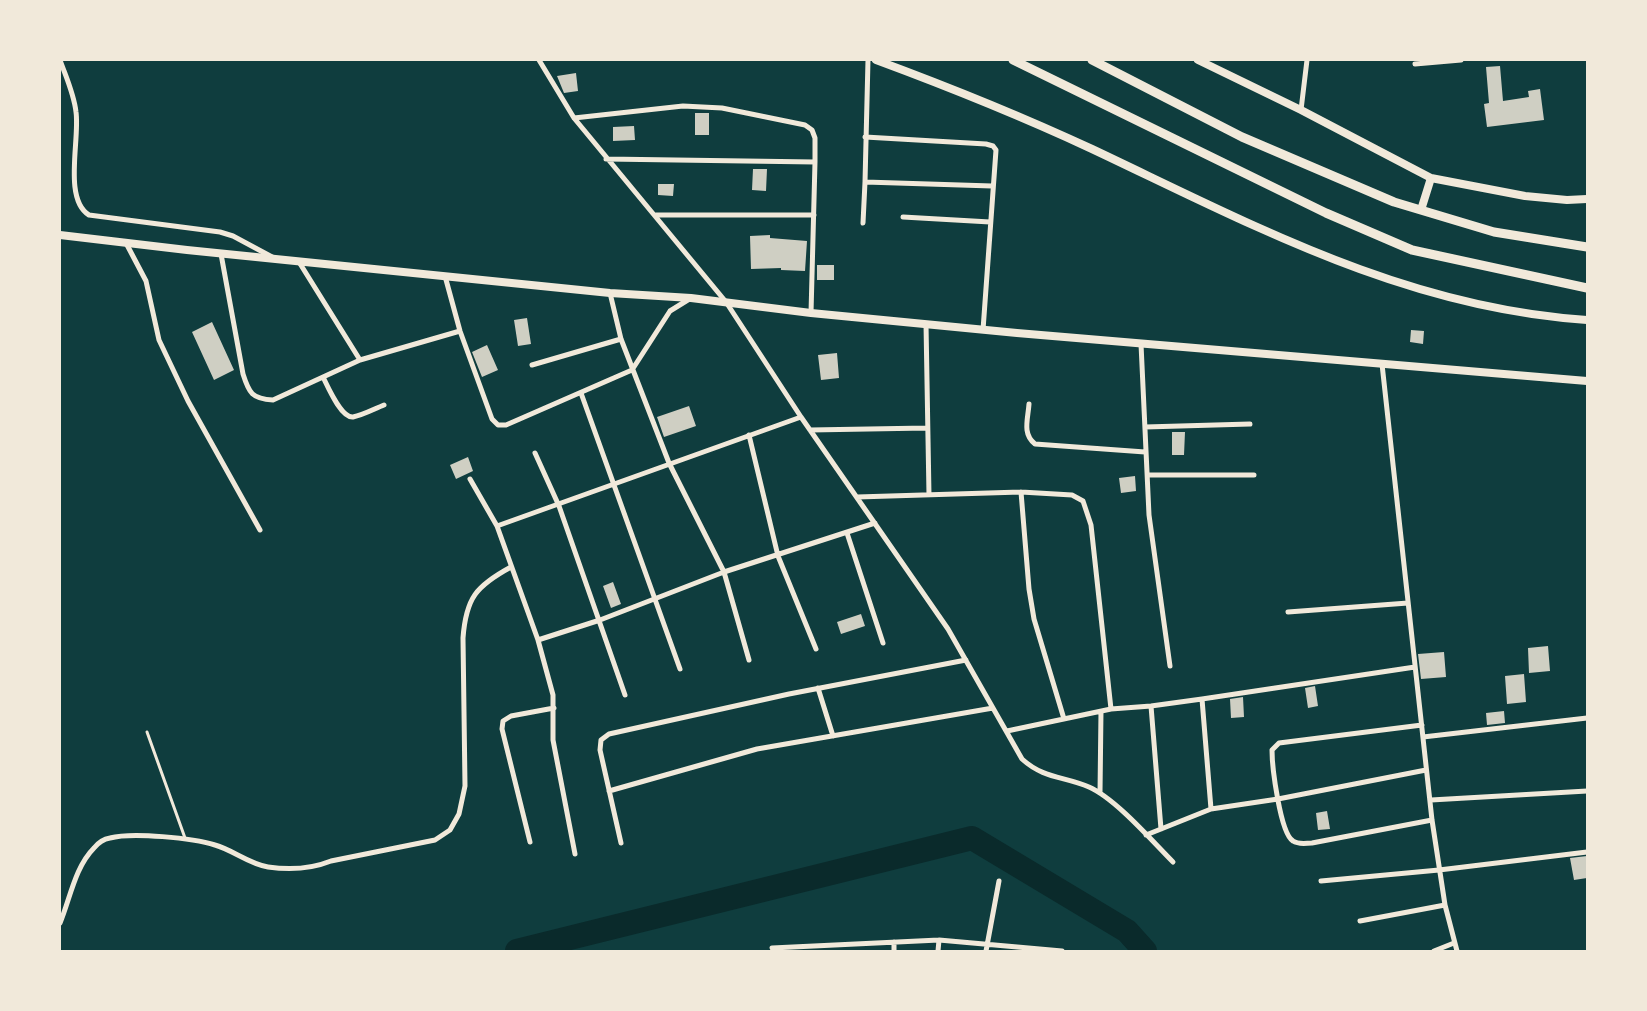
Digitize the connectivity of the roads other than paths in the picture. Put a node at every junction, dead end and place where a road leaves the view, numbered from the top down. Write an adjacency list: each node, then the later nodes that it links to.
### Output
1 (60, 60): 30 (street)
2 (539, 60): 12 (street)
3 (868, 60): 13 (street)
4 (876, 60): 38 (street)
5 (1012, 60): 33 (main road)
6 (1092, 60): 20 (main road)
7 (1198, 60): 11 (street)
8 (1307, 60): 11 (street)
9 (1461, 60): 10 (street)
10 (1415, 64)
11 (1301, 110): 16 (street)
12 (574, 118): 14 (street); 15 (street)
13 (865, 137): 17 (street); 18 (street)
14 (606, 159): 15 (street); 22 (street)
15 (815, 162): 21 (street)
16 (1431, 178): 19 (street); 20 (street)
17 (865, 182): 18 (street); 25 (street)
18 (992, 186): 24 (street)
19 (1587, 199)
20 (1421, 210): 28 (main road)
21 (814, 215): 22 (street); 37 (street)
22 (656, 216): 36 (street)
23 (903, 217): 24 (street)
24 (990, 222): 40 (street)
25 (863, 223)
26 (60, 235): 27 (street)
27 (126, 243): 29 (street); 72 (street)
28 (1587, 247)
29 (221, 254): 30 (street); 48 (street)
30 (277, 259): 31 (street)
31 (299, 262): 32 (street); 44 (street)
32 (445, 276): 34 (street); 41 (street)
33 (1587, 288)
34 (610, 293): 35 (street); 42 (street)
35 (691, 298): 36 (street); 47 (street)
36 (726, 302): 37 (street); 53 (street)
37 (811, 313): 39 (street)
38 (1587, 320)
39 (926, 324): 40 (street); 56 (street)
40 (983, 330): 43 (street)
41 (460, 331): 44 (street); 50 (street)
42 (621, 339): 46 (street); 47 (street)
43 (1141, 344): 45 (street); 55 (street)
44 (360, 360): 48 (street)
45 (1382, 364): 49 (street); 78 (street)
46 (532, 366)
47 (632, 370): 50 (street); 61 (street)
48 (322, 377): 52 (street)
49 (1587, 381)
50 (581, 393): 65 (street)
51 (1029, 404): 60 (street)
52 (384, 405)
53 (801, 417): 57 (street); 58 (street)
54 (1250, 424): 55 (street)
55 (1145, 427): 60 (street)
56 (927, 428): 57 (street); 67 (street)
57 (810, 430): 68 (street)
58 (749, 435): 61 (street); 74 (street)
59 (535, 452): 69 (street)
60 (1145, 452): 62 (street)
61 (670, 463): 65 (street); 76 (street)
62 (1148, 475): 63 (street); 86 (street)
63 (1254, 475)
64 (470, 479): 71 (street)
65 (614, 482): 69 (street); 77 (street)
66 (1021, 492): 67 (street); 95 (street); 98 (street)
67 (928, 495): 68 (street)
68 (857, 497): 70 (street)
69 (559, 506): 71 (street); 80 (street)
70 (875, 524): 73 (street); 85 (street)
71 (497, 526): 75 (street)
72 (260, 530)
73 (847, 533): 74 (street); 82 (street)
74 (778, 556): 76 (street); 83 (street)
75 (512, 567): 81 (street); 114 (street)
76 (724, 572): 77 (street); 84 (street)
77 (655, 598): 80 (street); 88 (street)
78 (1408, 603): 79 (street); 87 (street)
79 (1288, 612)
80 (600, 620): 81 (street); 90 (street)
81 (538, 640): 93 (street)
82 (883, 643)
83 (816, 649)
84 (749, 660)
85 (966, 660): 89 (street); 94 (street)
86 (1170, 666)
87 (1415, 667): 91 (street); 99 (street)
88 (680, 669)
89 (818, 688): 102 (street); 105 (street)
90 (625, 695)
91 (1202, 699): 92 (street); 110 (street)
92 (1151, 706): 95 (street); 112 (street)
93 (554, 708): 115 (street); 118 (street)
94 (993, 708): 100 (street); 102 (street)
95 (1111, 709): 96 (street)
96 (1101, 711): 98 (street); 107 (street)
97 (1587, 718): 103 (street)
98 (1064, 719): 100 (street)
99 (1422, 726): 103 (street); 108 (street)
100 (1007, 731): 107 (street)
101 (147, 732): 114 (lane)
102 (833, 736): 105 (street)
103 (1423, 737): 104 (street)
104 (1426, 770): 108 (street); 109 (street)
105 (608, 791): 116 (street)
106 (1587, 791): 109 (street)
107 (1100, 793): 113 (street)
108 (1278, 799): 110 (street); 111 (street)
109 (1431, 800): 111 (street)
110 (1211, 809): 112 (street)
111 (1432, 820): 120 (street)
112 (1161, 828): 113 (street)
113 (1146, 835): 119 (street)
114 (185, 839): 125 (street)
115 (530, 842)
116 (621, 843)
117 (1587, 852): 120 (street)
118 (575, 854)
119 (1174, 862)
120 (1439, 870): 122 (street); 123 (street)
121 (999, 881): 132 (street)
122 (1321, 881)
123 (1445, 905): 124 (street); 129 (street)
124 (1360, 921)
125 (60, 923)
126 (939, 940): 127 (street); 132 (street); 136 (street)
127 (894, 942): 128 (street); 135 (street)
128 (847, 943): 130 (street); 134 (street)
129 (1454, 943): 138 (street); 139 (street)
130 (804, 945): 131 (street); 133 (street)
131 (772, 948)
132 (986, 948): 137 (street)
133 (804, 951)
134 (847, 951)
135 (894, 951)
136 (938, 951)
137 (1062, 951)
138 (1434, 951)
139 (1457, 951)

